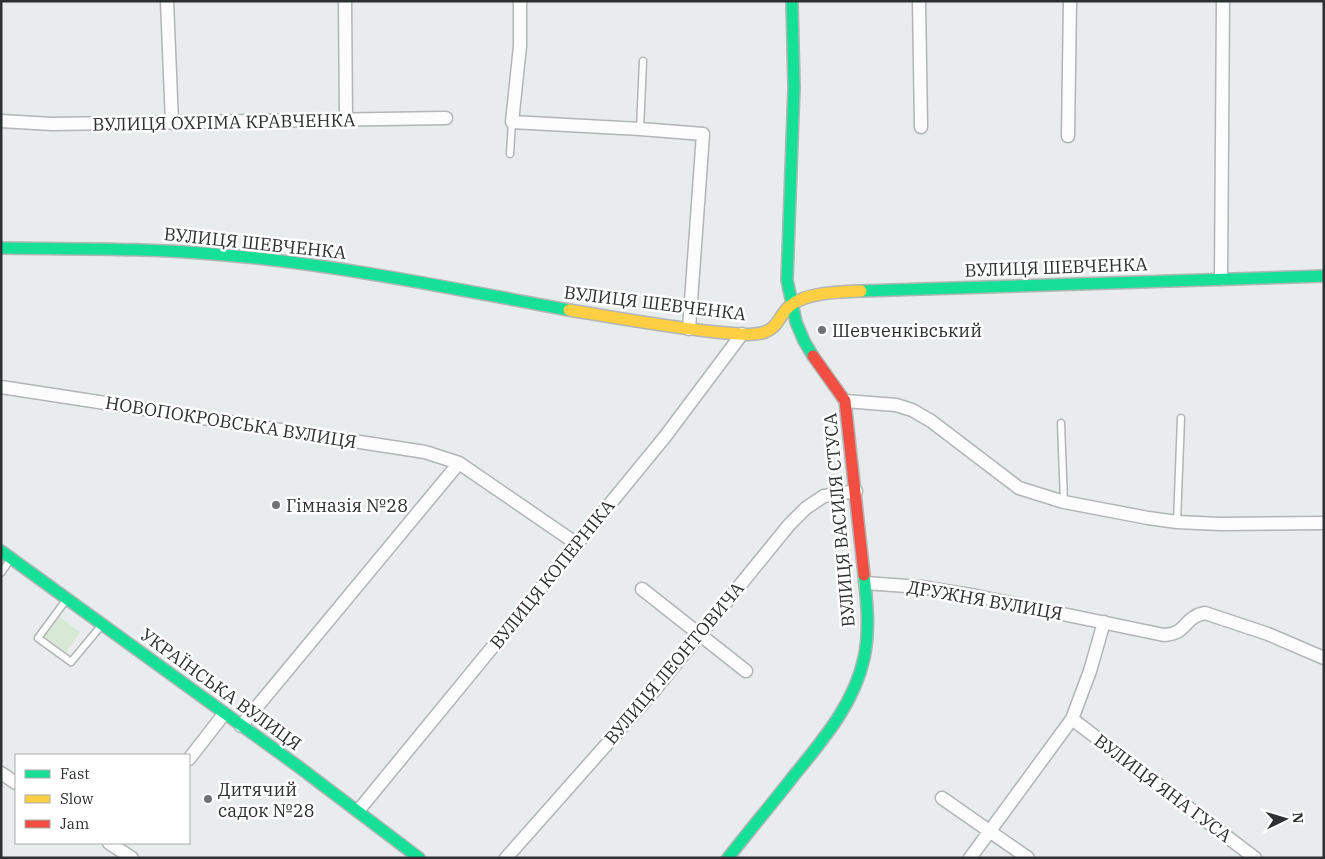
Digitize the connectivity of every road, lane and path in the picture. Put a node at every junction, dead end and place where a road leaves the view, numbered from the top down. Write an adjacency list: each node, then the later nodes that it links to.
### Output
1 (167, 1): 13 (street)
2 (345, 1): 10 (street)
3 (520, 1): 12 (street)
4 (792, 1): 21 (main road, ВУЛИЦЯ ВАСИЛЯ СТУСА)
5 (919, 1): 14 (street)
6 (1070, 1): 16 (street)
7 (1223, 1): 20 (street)
8 (644, 61): 15 (lane)
9 (446, 118): 10 (street, ВУЛИЦЯ ОХРІМА КРАВЧЕНКА)
10 (346, 120): 13 (street, ВУЛИЦЯ ОХРІМА КРАВЧЕНКА)
11 (1, 121): 13 (street, ВУЛИЦЯ ОХРІМА КРАВЧЕНКА)
12 (512, 122): 15 (street); 17 (lane)
13 (172, 123)
14 (921, 127)
15 (640, 129): 22 (street)
16 (1068, 136)
17 (510, 154)
18 (1, 248): 22 (main road, ВУЛИЦЯ ШЕВЧЕНКА)
19 (1324, 276): 20 (main road, ВУЛИЦЯ ШЕВЧЕНКА)
20 (1221, 279): 21 (main road, ВУЛИЦЯ ШЕВЧЕНКА)
21 (790, 305): 23 (main road, ВУЛИЦЯ ШЕВЧЕНКА); 25 (main road, ВУЛИЦЯ ВАСИЛЯ СТУСА)
22 (689, 329): 23 (main road, ВУЛИЦЯ ШЕВЧЕНКА)
23 (742, 334): 33 (street, ВУЛИЦЯ КОПЕРНІКА)
24 (1, 387): 28 (street, НОВОПОКРОВСЬКА ВУЛИЦЯ)
25 (845, 401): 29 (main road, ВУЛИЦЯ ВАСИЛЯ СТУСА); 30 (street)
26 (1181, 418): 31 (lane)
27 (1061, 423): 30 (lane)
28 (459, 463): 33 (street, НОВОПОКРОВСЬКА ВУЛИЦЯ); 46 (street)
29 (856, 491): 36 (main road, ВУЛИЦЯ ВАСИЛЯ СТУСА); 41 (street, ВУЛИЦЯ ЛЕОНТОВИЧА)
30 (1064, 502): 31 (street)
31 (1176, 522): 32 (street)
32 (1324, 523)
33 (577, 544): 51 (street, ВУЛИЦЯ КОПЕРНІКА)
34 (6, 554): 35 (lane); 38 (main road, УКРАЇНСЬКА ВУЛИЦЯ)
35 (1, 574)
36 (865, 583): 39 (street, ДРУЖНЯ ВУЛИЦЯ); 57 (main road, ВУЛИЦЯ ВАСИЛЯ СТУСА)
37 (642, 589): 41 (street)
38 (66, 599): 40 (main road, УКРАЇНСЬКА ВУЛИЦЯ); 40 (lane)
39 (1104, 622): 42 (street, ДРУЖНЯ ВУЛИЦЯ); 45 (street)
40 (102, 625): 44 (main road, УКРАЇНСЬКА ВУЛИЦЯ)
41 (699, 635): 43 (street); 56 (street, ВУЛИЦЯ ЛЕОНТОВИЧА)
42 (1324, 658)
43 (746, 672)
44 (224, 714): 46 (main road, УКРАЇНСЬКА ВУЛИЦЯ); 47 (street)
45 (1072, 719): 52 (street); 60 (street, ВУЛИЦЯ ЯНА ГУСА)
46 (241, 726): 51 (main road, УКРАЇНСЬКА ВУЛИЦЯ)
47 (190, 758)
48 (1, 773): 49 (street)
49 (15, 782)
50 (942, 798): 52 (street)
51 (358, 811): 55 (main road, УКРАЇНСЬКА ВУЛИЦЯ)
52 (990, 830): 58 (street); 59 (street)
53 (116, 848): 54 (street)
54 (132, 858)
55 (419, 858)
56 (506, 858)
57 (728, 858)
58 (970, 858)
59 (1028, 858)
60 (1255, 858)

